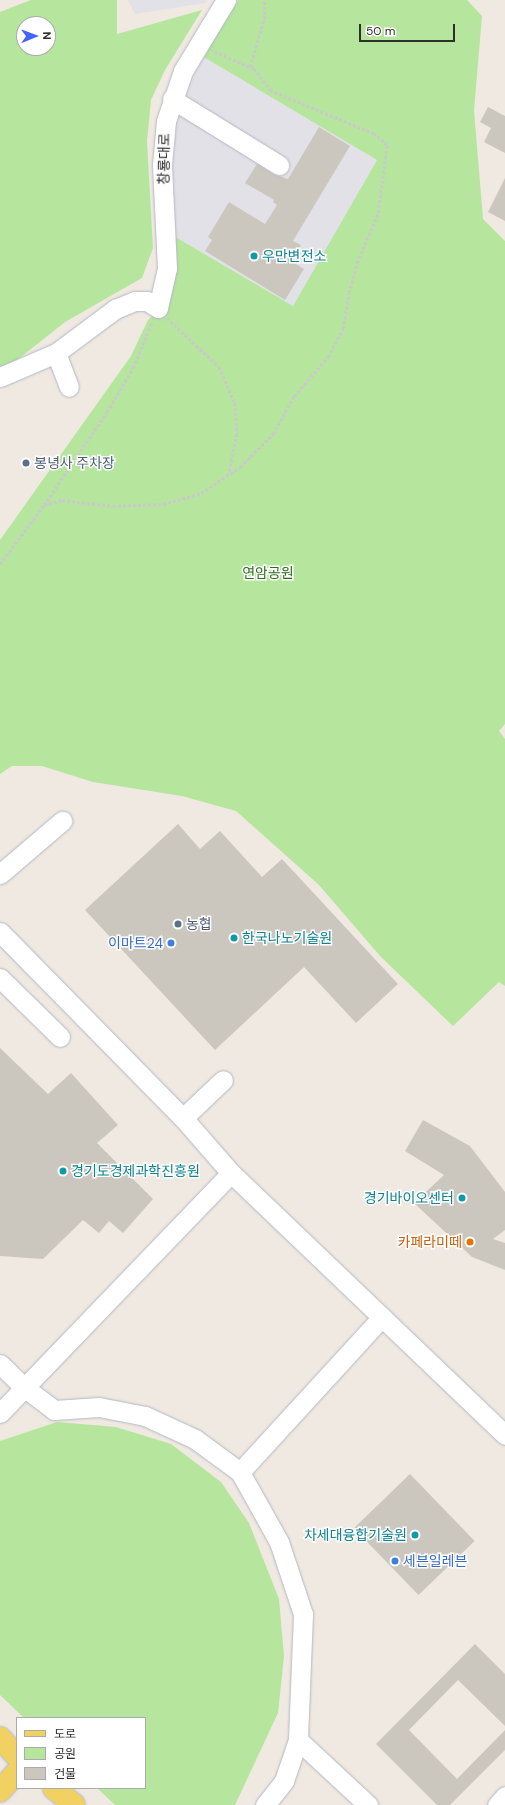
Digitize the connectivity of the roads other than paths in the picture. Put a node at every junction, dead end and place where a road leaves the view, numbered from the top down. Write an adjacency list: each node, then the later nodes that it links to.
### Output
1 (226, 0): 2 (lane, 창룡대로)
2 (172, 99): 3 (lane); 4 (lane, 창룡대로)
3 (279, 165)
4 (56, 353): 5 (lane); 6 (lane)
5 (0, 377)
6 (69, 387)
7 (62, 821): 8 (lane)
8 (0, 874)
9 (0, 932): 11 (lane)
10 (0, 978): 12 (lane)
11 (64, 998): 12 (lane); 15 (lane)
12 (41, 1018): 13 (lane)
13 (60, 1037)
14 (223, 1080): 15 (lane)
15 (183, 1118): 16 (lane)
16 (231, 1173): 17 (lane); 19 (lane)
17 (382, 1317): 21 (lane); 22 (lane)
18 (0, 1364): 19 (lane)
19 (25, 1388): 20 (lane); 22 (lane)
20 (0, 1413)
21 (505, 1435)
22 (240, 1472): 24 (lane)
23 (1, 1740): 25 (main road)
24 (298, 1740): 33 (lane); 34 (lane)
25 (16, 1755)
26 (16, 1773): 28 (main road)
27 (55, 1789): 32 (main road)
28 (0, 1791)
29 (0, 1794): 31 (main road)
30 (505, 1796): 35 (lane)
31 (12, 1805)
32 (74, 1805)
33 (265, 1805)
34 (368, 1805)
35 (497, 1805)

